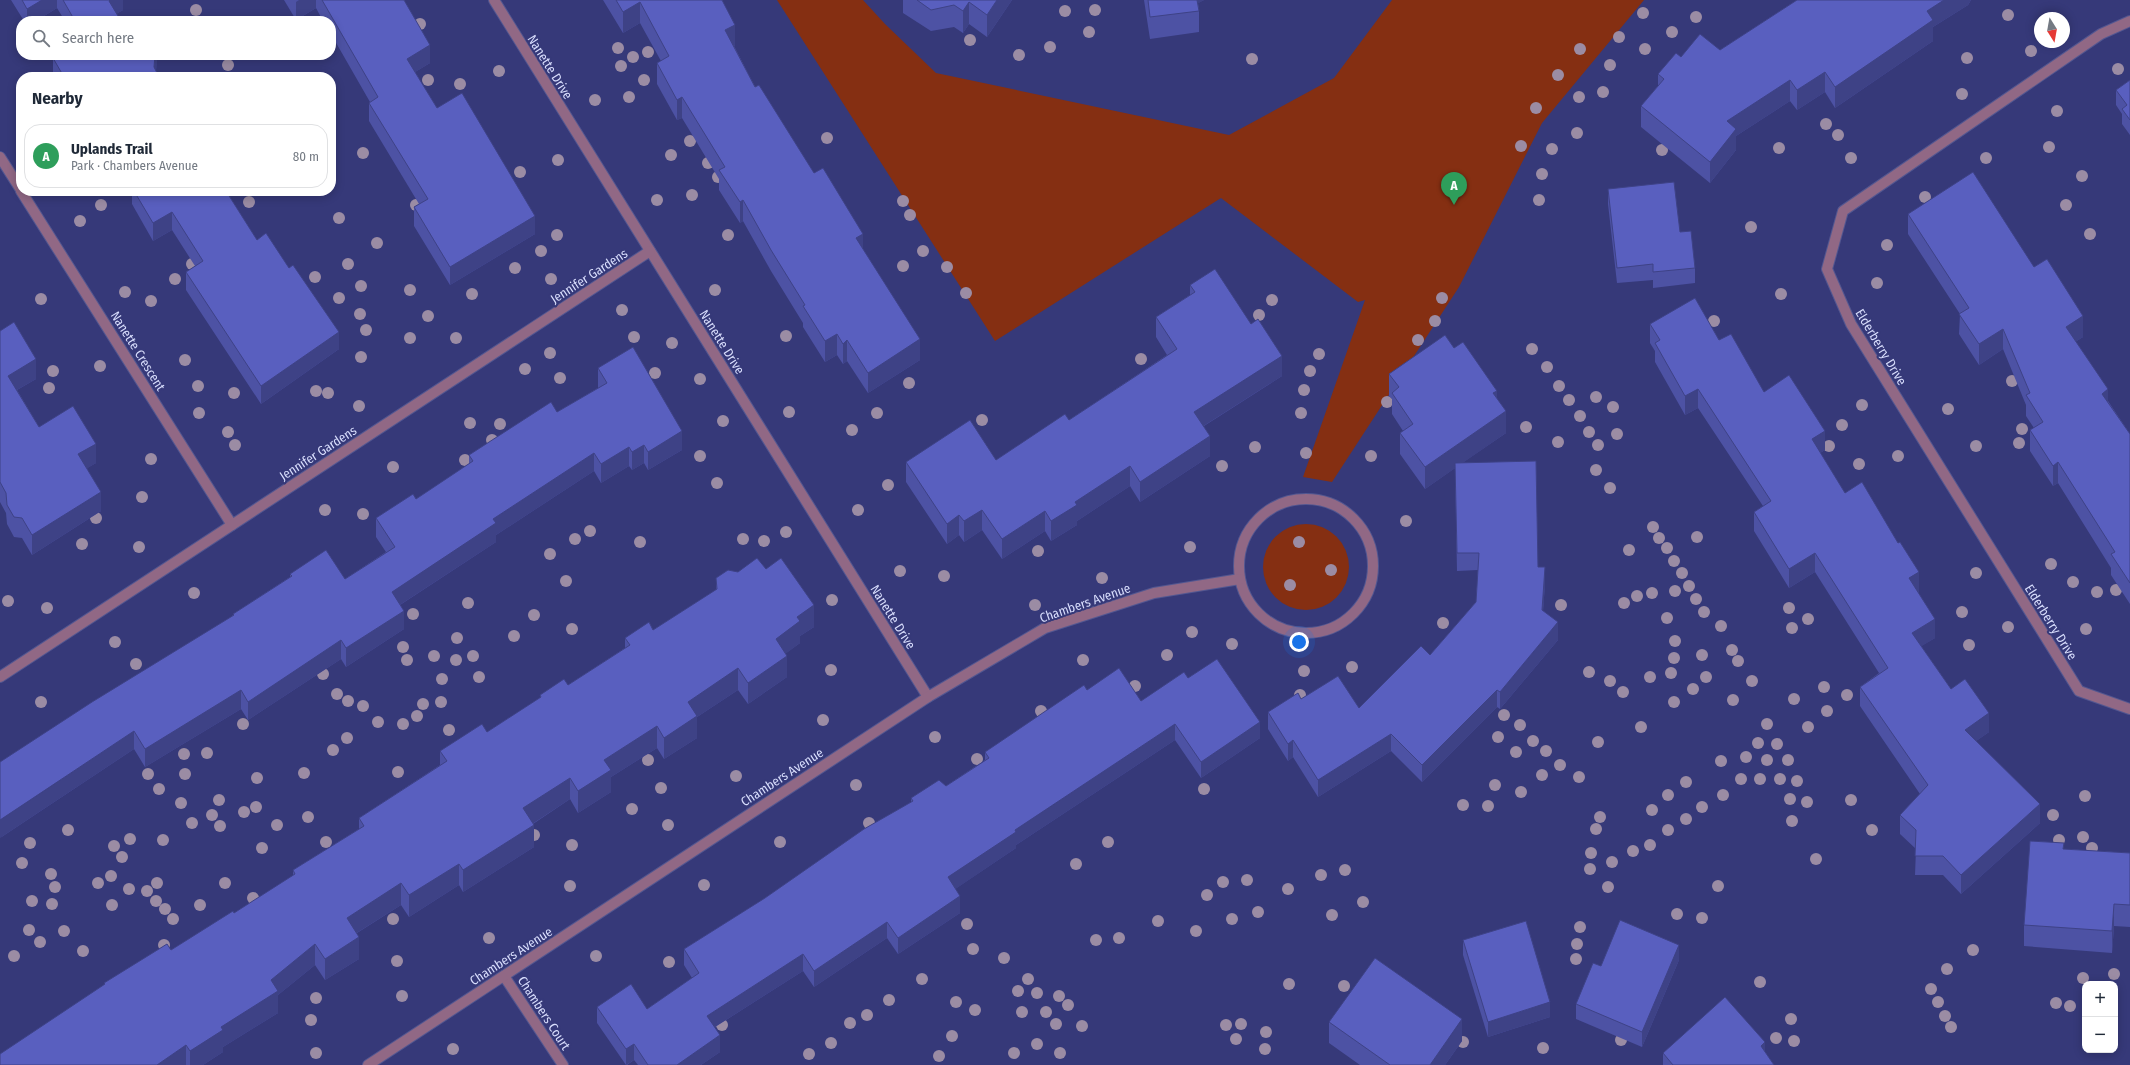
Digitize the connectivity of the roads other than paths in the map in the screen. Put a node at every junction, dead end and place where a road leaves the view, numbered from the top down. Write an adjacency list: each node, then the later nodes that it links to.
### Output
1 (494, 0): 6 (street, Nanette Drive)
2 (2130, 21): 11 (street, Elderberry Drive)
3 (0, 157): 4 (street, Nanette Crescent)
4 (16, 183)
5 (24, 196): 7 (street, Nanette Crescent)
6 (650, 251): 7 (street, Jennifer Gardens); 10 (street, Nanette Drive)
7 (232, 525): 9 (street, Jennifer Gardens)
8 (1240, 579): 8 (street); 10 (street, Chambers Avenue)
9 (0, 677)
10 (928, 697): 12 (street, Chambers Avenue)
11 (2130, 709)
12 (504, 976): 13 (street, Chambers Avenue); 14 (street, Chambers Court)
13 (368, 1065)
14 (563, 1065)

